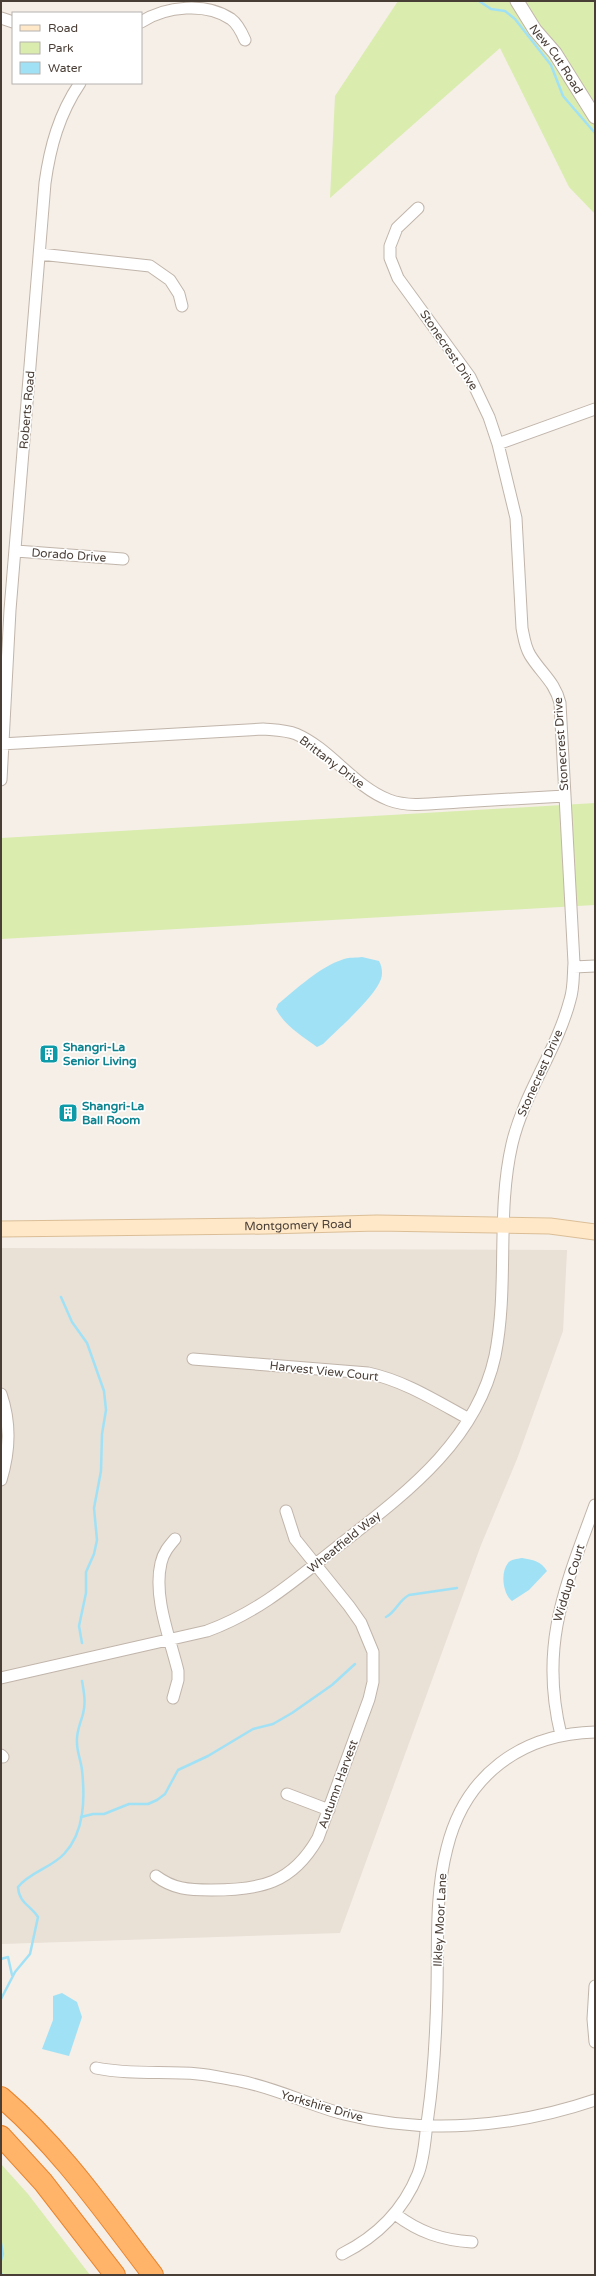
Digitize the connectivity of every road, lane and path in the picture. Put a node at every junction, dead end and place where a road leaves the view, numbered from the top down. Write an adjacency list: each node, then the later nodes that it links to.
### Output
1 (517, 1): 7 (street, New Cut Road)
2 (1, 18): 3 (street)
3 (12, 22)
4 (142, 22): 5 (street)
5 (245, 40)
6 (79, 84): 9 (street, Roberts Road)
7 (595, 117)
8 (418, 208): 12 (street, Stonecrest Drive)
9 (40, 254): 10 (street); 13 (street, Roberts Road)
10 (182, 306)
11 (595, 409): 12 (street)
12 (498, 444): 17 (street, Stonecrest Drive)
13 (16, 551): 14 (street, Dorado Drive); 15 (street, Roberts Road)
14 (123, 559)
15 (2, 744): 16 (street, Roberts Road); 17 (street, Brittany Drive)
16 (1, 780)
17 (565, 796): 19 (street, Stonecrest Drive)
18 (595, 966): 19 (street)
19 (574, 967): 20 (street, Stonecrest Drive)
20 (505, 1225): 21 (main road, Montgomery Road); 22 (main road, Montgomery Road); 25 (street, Wheatfield Way)
21 (1, 1229)
22 (595, 1232)
23 (193, 1359): 25 (street, Harvest View Court)
24 (1, 1394): 26 (street)
25 (469, 1419): 30 (street, Wheatfield Way)
26 (1, 1480)
27 (595, 1505): 35 (street, Widdup Court)
28 (286, 1511): 30 (street, Autumn Harvest)
29 (175, 1539): 31 (street)
30 (315, 1565): 31 (street, Wheatfield Way); 37 (street, Autumn Harvest)
31 (170, 1639): 32 (street, Wheatfield Way); 33 (street)
32 (1, 1678)
33 (173, 1698)
34 (595, 1732): 35 (street, Ilkley Moor Lane)
35 (561, 1735): 44 (street, Ilkley Moor Lane)
36 (287, 1794): 37 (street)
37 (329, 1810): 38 (street, Autumn Harvest)
38 (156, 1876)
39 (595, 1986): 40 (street)
40 (595, 2042)
41 (96, 2068): 44 (street, Yorkshire Drive)
42 (1, 2097): 51 (highway)
43 (595, 2100): 44 (street, Yorkshire Drive)
44 (427, 2124): 47 (street, Ilkley Moor Lane)
45 (1, 2136): 50 (highway)
46 (1, 2145): 50 (highway)
47 (395, 2214): 48 (street); 49 (street, Ilkley Moor Lane)
48 (472, 2242)
49 (342, 2254)
50 (111, 2269)
51 (153, 2275)

